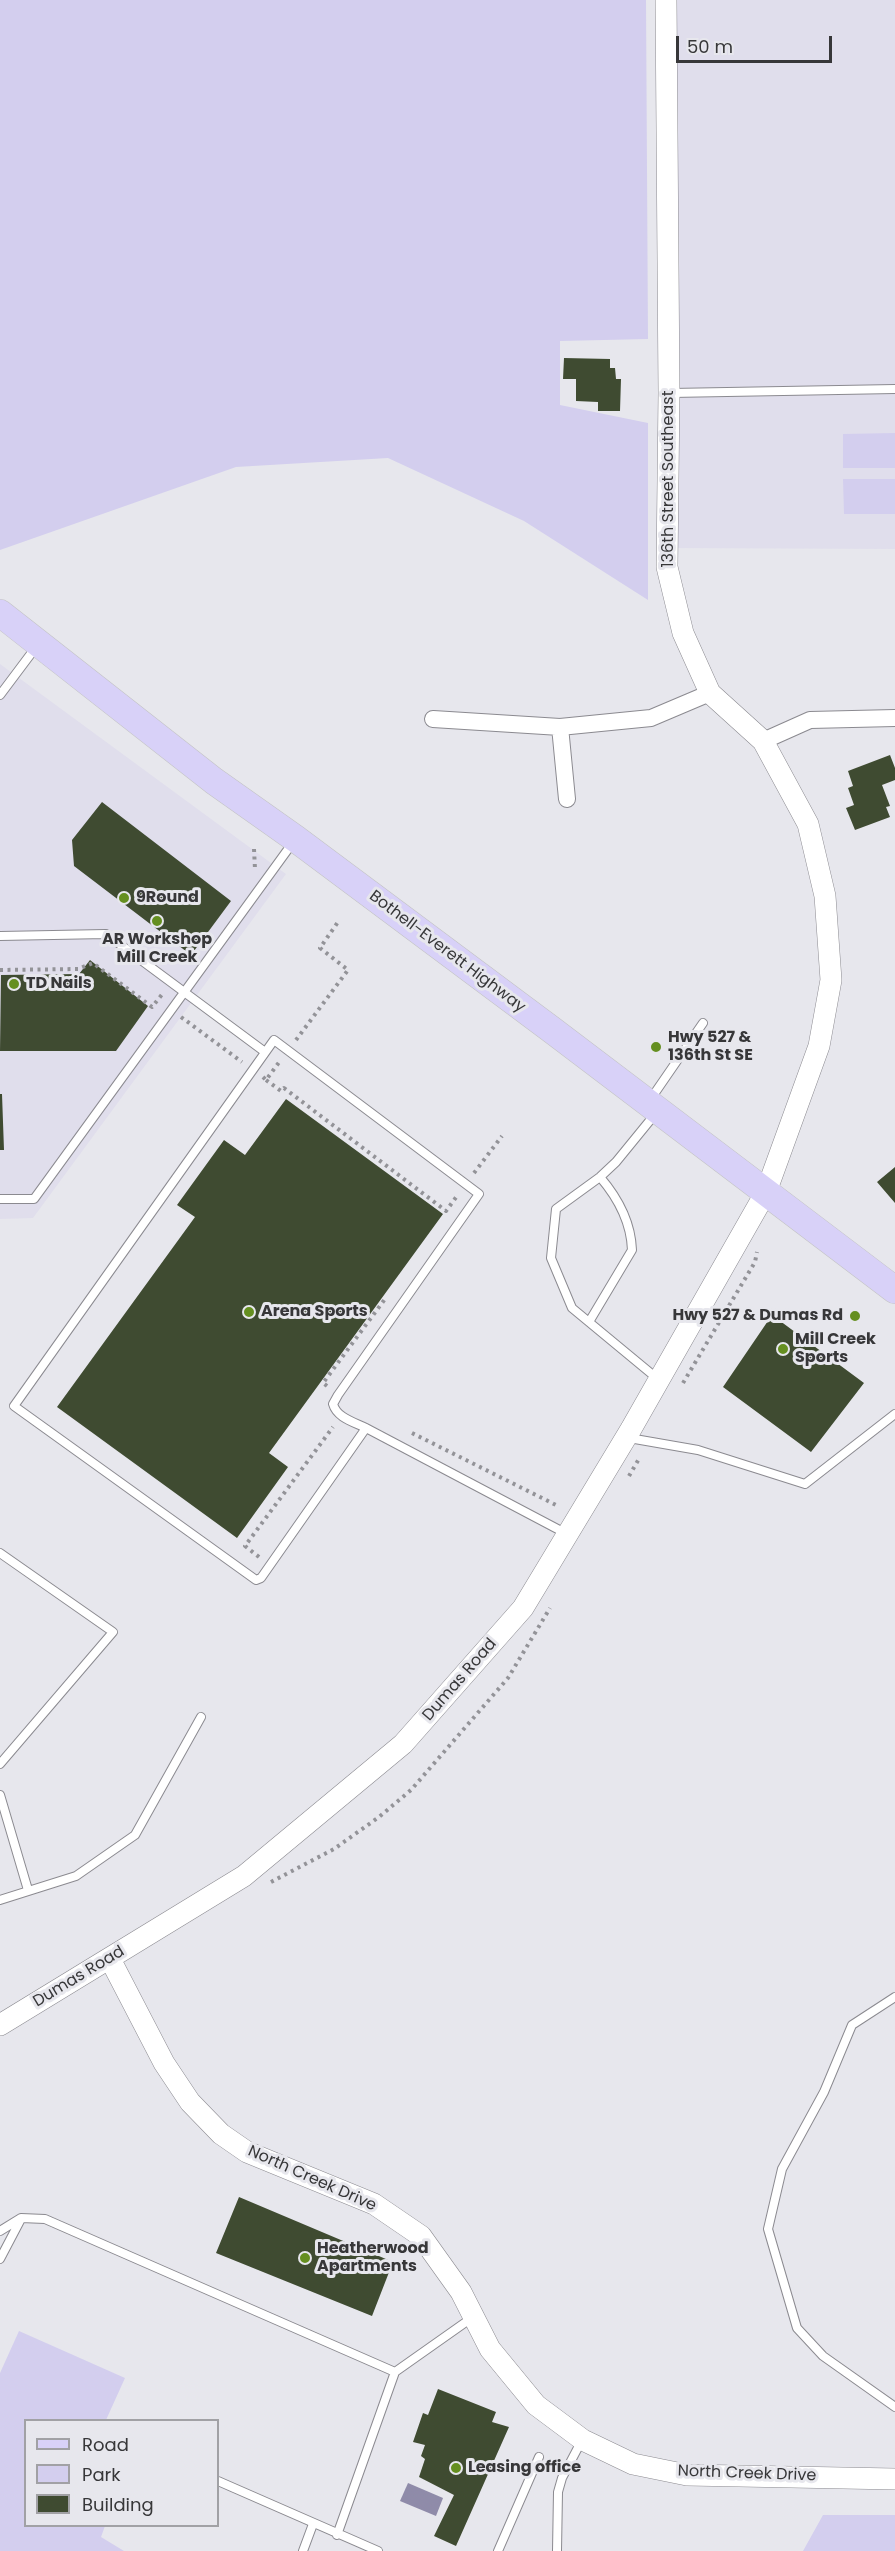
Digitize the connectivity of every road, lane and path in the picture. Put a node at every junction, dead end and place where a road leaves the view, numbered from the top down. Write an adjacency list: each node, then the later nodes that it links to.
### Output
1 (666, 0): 3 (street, 136th Street Southeast)
2 (895, 388): 3 (lane)
3 (669, 393): 6 (street, 136th Street Southeast)
4 (0, 613): 5 (main road, Bothell-Everett Highway)
5 (39, 644): 7 (lane); 13 (main road, Bothell-Everett Highway)
6 (710, 693): 10 (street); 11 (street, 136th Street Southeast)
7 (0, 694)
8 (895, 718): 11 (street)
9 (434, 719): 10 (street)
10 (560, 727): 12 (street)
11 (763, 741): 27 (street, 136th Street Southeast)
12 (567, 800)
13 (296, 839): 16 (lane); 23 (main road, Bothell-Everett Highway)
14 (338, 922): 19 (path)
15 (0, 936): 16 (lane)
16 (183, 991): 17 (lane); 20 (lane)
17 (170, 1009): 21 (path); 28 (lane)
18 (703, 1023): 23 (lane)
19 (288, 1050): 20 (lane); 22 (path); 26 (lane)
20 (266, 1052): 21 (lane)
21 (253, 1070): 22 (path); 42 (lane)
22 (266, 1080): 26 (path)
23 (653, 1107): 25 (lane); 27 (main road, Bothell-Everett Highway)
24 (502, 1136): 26 (path)
25 (600, 1177): 31 (lane); 31 (lane)
26 (467, 1183): 33 (lane)
27 (766, 1192): 30 (main road, Bothell-Everett Highway); 32 (street, Dumas Road)
28 (0, 1199)
29 (392, 1290): 33 (path)
30 (895, 1290)
31 (589, 1322): 32 (lane)
32 (659, 1380): 38 (street, Dumas Road)
33 (338, 1395): 35 (lane)
34 (895, 1414): 38 (lane)
35 (343, 1417): 36 (lane); 42 (path)
36 (366, 1428): 40 (lane); 42 (lane)
37 (408, 1432): 39 (path)
38 (626, 1437): 40 (street, Dumas Road)
39 (556, 1505)
40 (568, 1534): 48 (street, Dumas Road)
41 (0, 1553): 44 (lane)
42 (270, 1566)
43 (201, 1717): 46 (lane)
44 (0, 1764)
45 (0, 1794): 46 (lane)
46 (28, 1890): 47 (lane)
47 (0, 1900)
48 (110, 1959): 50 (street, Dumas Road); 54 (street, North Creek Drive)
49 (895, 1997): 56 (lane)
50 (0, 2025)
51 (21, 2218): 52 (lane); 53 (lane); 55 (lane)
52 (0, 2231)
53 (0, 2259)
54 (473, 2316): 55 (lane); 57 (street, North Creek Drive)
55 (395, 2372): 62 (lane)
56 (895, 2408)
57 (583, 2440): 59 (street, North Creek Drive); 66 (lane)
58 (539, 2457): 65 (lane)
59 (895, 2479)
60 (219, 2481): 61 (lane)
61 (313, 2524): 62 (lane); 63 (lane)
62 (337, 2535): 64 (lane)
63 (303, 2551)
64 (378, 2551)
65 (498, 2551)
66 (557, 2551)

